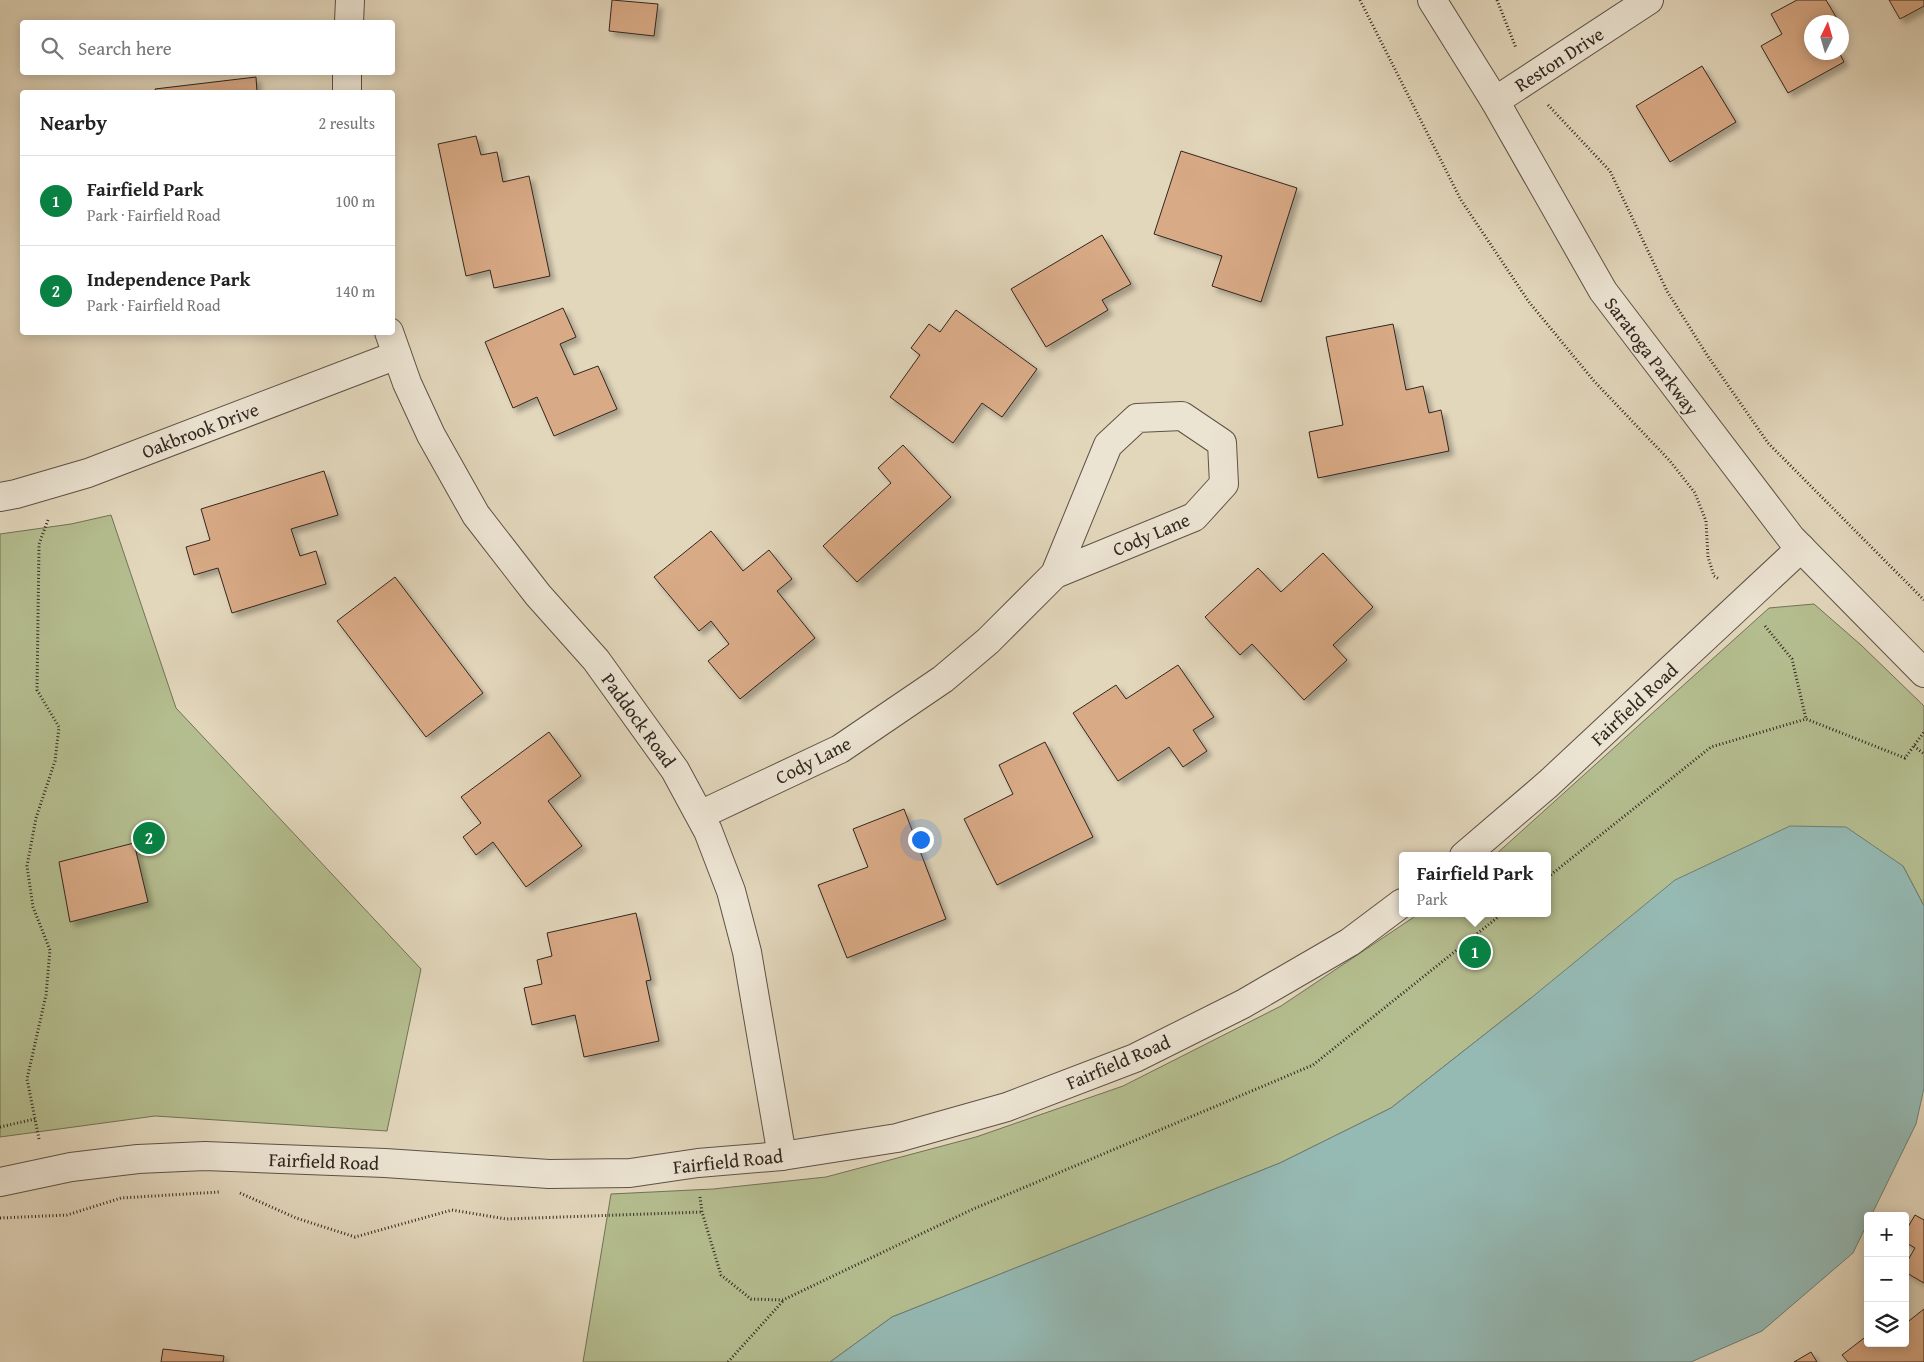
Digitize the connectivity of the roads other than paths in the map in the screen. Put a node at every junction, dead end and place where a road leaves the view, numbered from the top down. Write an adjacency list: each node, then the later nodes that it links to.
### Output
1 (350, 0): 4 (street)
2 (1432, 0): 7 (street, Saratoga Parkway)
3 (1649, 0): 7 (street, Reston Drive)
4 (349, 20)
5 (347, 75): 6 (street)
6 (347, 90)
7 (1495, 101): 10 (street, Saratoga Parkway)
8 (393, 344): 9 (street, Oakbrook Drive); 13 (street, Paddock Road)
9 (0, 497)
10 (1801, 548): 12 (street, Saratoga Parkway); 14 (street, Fairfield Road)
11 (1055, 574): 11 (street, Cody Lane); 13 (street, Cody Lane)
12 (1924, 673)
13 (700, 815): 16 (street, Paddock Road)
14 (1469, 852)
15 (1399, 905): 16 (street, Fairfield Road)
16 (782, 1156): 17 (street, Fairfield Road)
17 (0, 1182)

